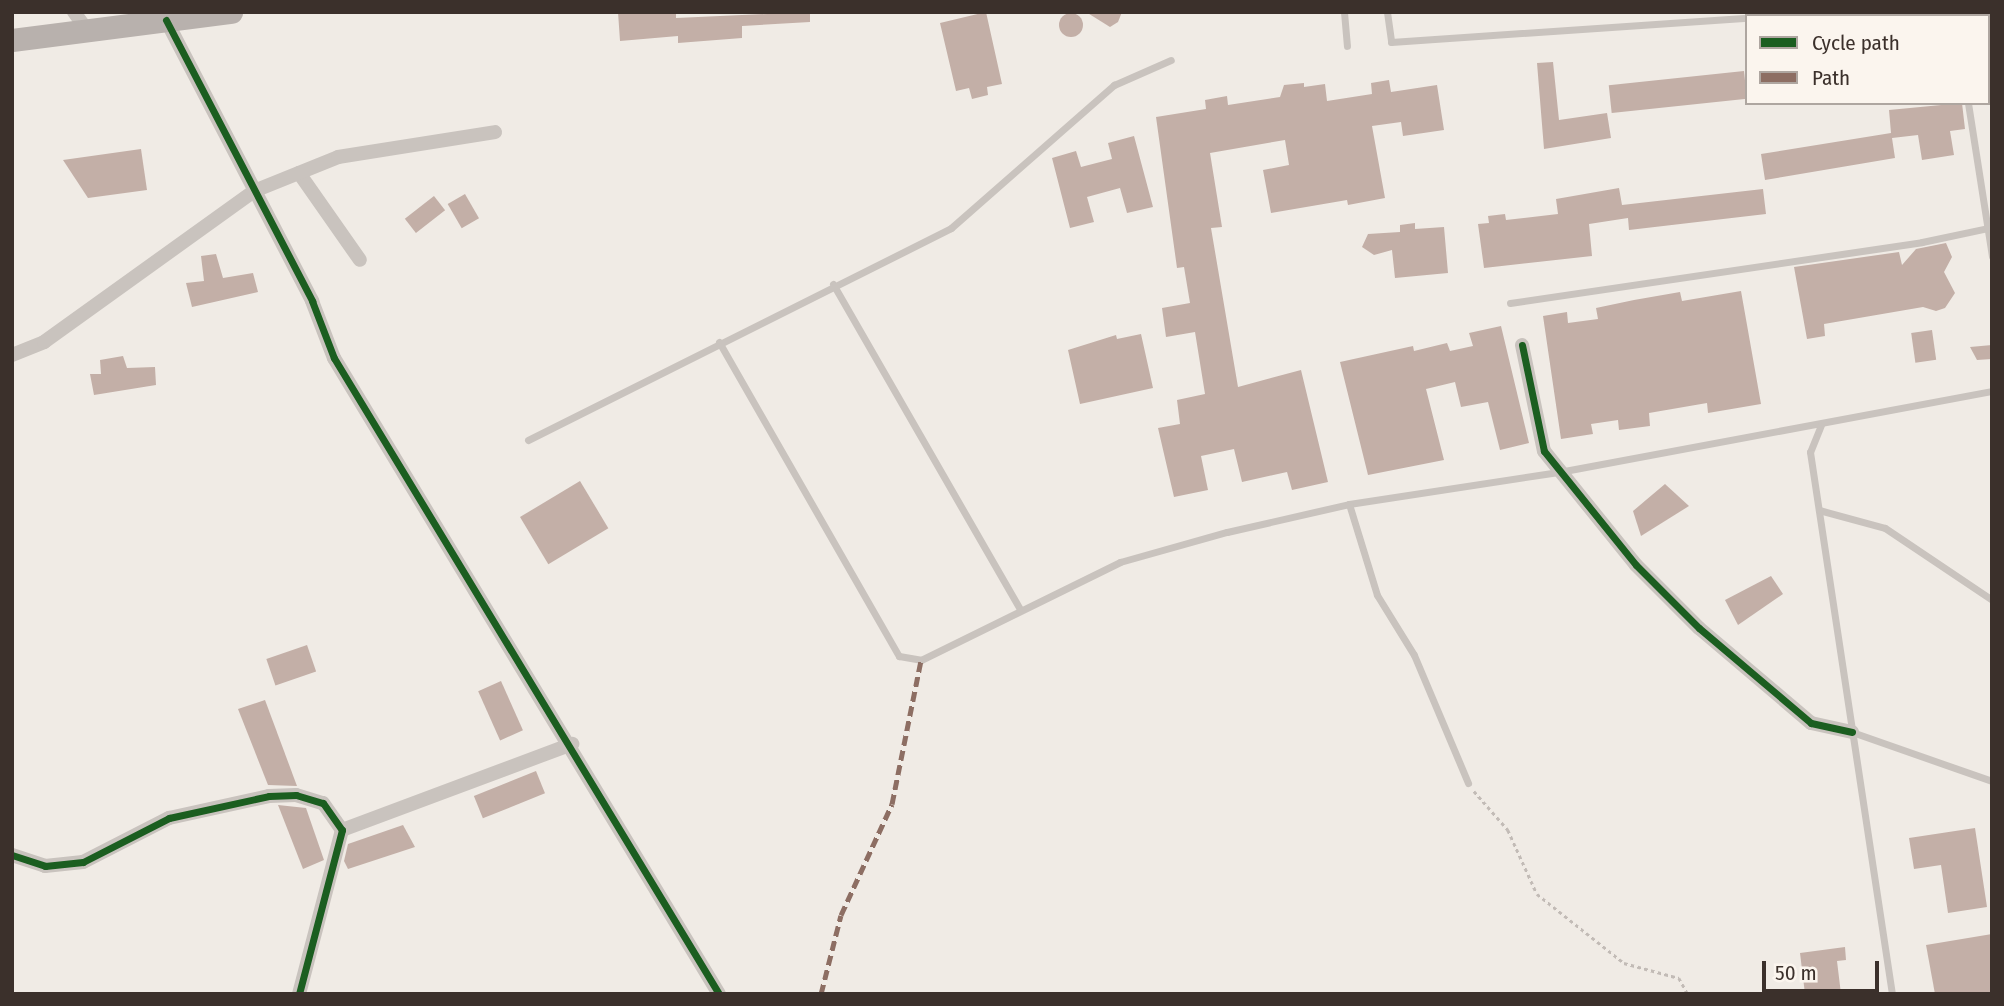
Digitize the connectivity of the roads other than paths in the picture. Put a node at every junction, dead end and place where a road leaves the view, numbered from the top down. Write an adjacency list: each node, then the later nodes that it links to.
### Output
1 (231, 12): 4 (main road)
2 (1343, 12): 8 (lane)
3 (1387, 12): 5 (lane)
4 (178, 17): 6 (main road); 13 (street)
5 (1745, 18)
6 (80, 21): 7 (main road)
7 (12, 40)
8 (1347, 46)
9 (1171, 60): 17 (lane)
10 (1968, 105): 14 (lane)
11 (495, 132): 12 (street)
12 (299, 173): 13 (street); 16 (street)
13 (254, 191): 21 (street); 31 (street)
14 (1988, 228): 15 (lane); 18 (lane)
15 (1992, 256)
16 (360, 260)
17 (833, 284): 19 (lane); 29 (lane)
18 (1510, 303)
19 (719, 342): 24 (lane); 29 (lane)
20 (1522, 345): 25 (street)
21 (12, 355)
22 (1992, 391): 23 (lane)
23 (1821, 425): 25 (lane); 27 (lane)
24 (527, 440)
25 (1559, 472): 26 (lane); 30 (street)
26 (1349, 504): 29 (lane); 33 (lane)
27 (1819, 510): 28 (lane); 30 (lane)
28 (1992, 600)
29 (1020, 609)
30 (1852, 732): 32 (lane); 38 (lane)
31 (572, 744): 34 (street); 37 (street)
32 (1992, 781)
33 (1468, 783)
34 (342, 830): 35 (street); 36 (street)
35 (12, 855)
36 (299, 994)
37 (719, 994)
38 (1892, 994)

